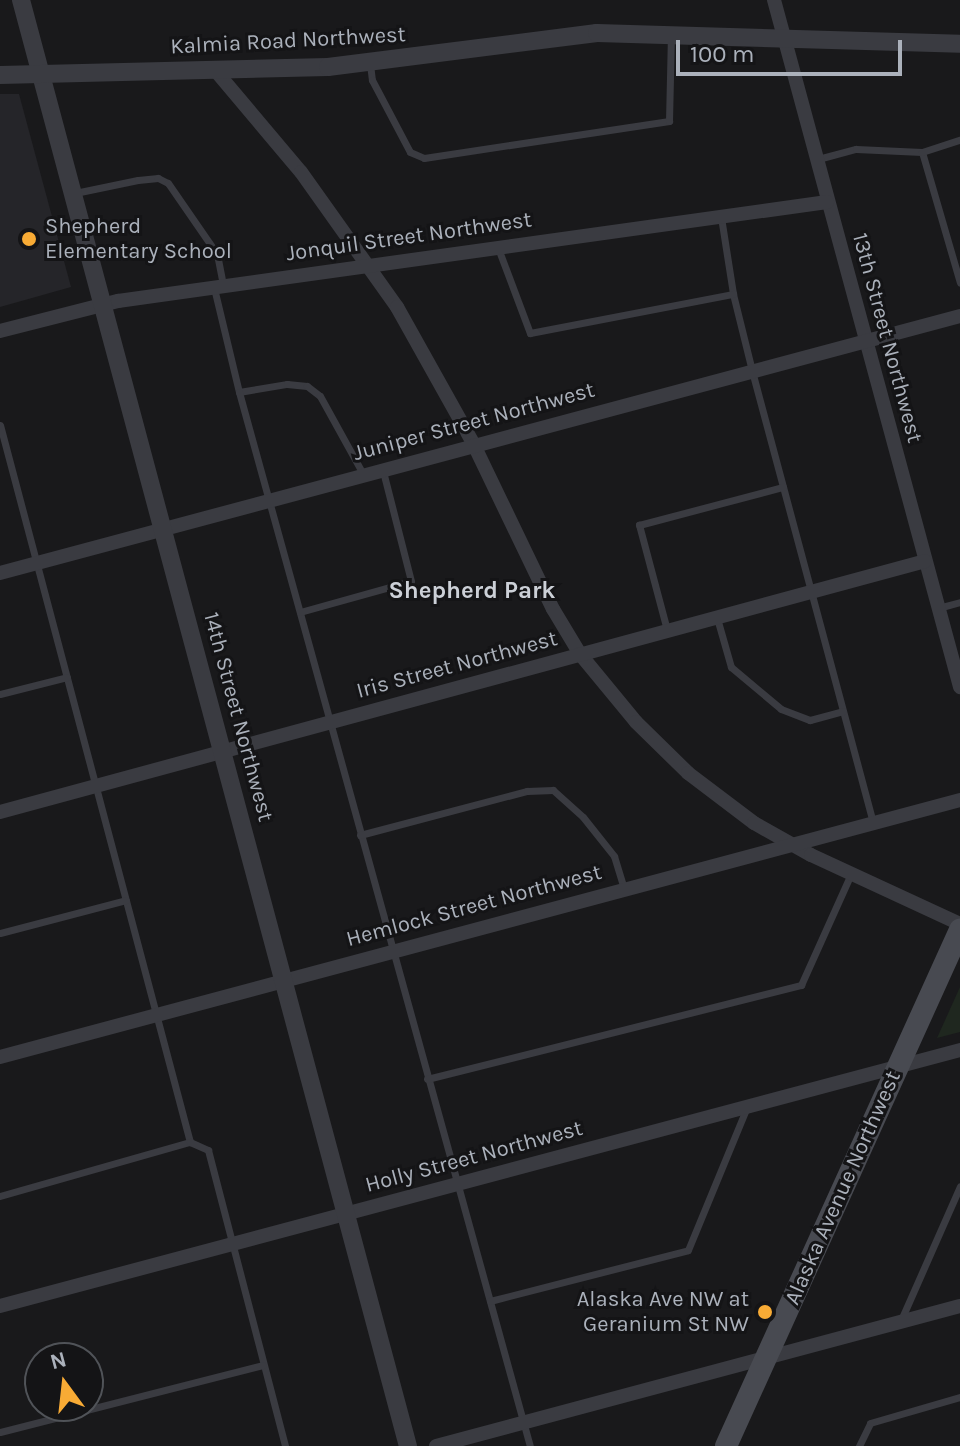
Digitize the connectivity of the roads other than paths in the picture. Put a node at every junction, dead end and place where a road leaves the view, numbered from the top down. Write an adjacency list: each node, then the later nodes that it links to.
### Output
1 (21, 0): 9 (street, 14th Street Northwest)
2 (774, 0): 4 (street, 13th Street Northwest)
3 (671, 33): 4 (street, Kalmia Road Northwest); 6 (street, Kalmia Road Northwest); 6 (lane)
4 (782, 38): 5 (street, Kalmia Road Northwest); 12 (street, 13th Street Northwest)
5 (960, 44)
6 (370, 63): 7 (street, Kalmia Road Northwest)
7 (215, 70): 9 (street, Kalmia Road Northwest); 17 (street)
8 (0, 75): 9 (street, Kalmia Road Northwest)
9 (41, 75): 13 (street, 14th Street Northwest)
10 (960, 140): 11 (lane)
11 (922, 152): 12 (lane); 18 (lane)
12 (816, 160): 14 (street, 13th Street Northwest)
13 (73, 194): 19 (lane); 21 (street, 14th Street Northwest)
14 (827, 202): 15 (street, Jonquil Street Northwest); 24 (street, 13th Street Northwest)
15 (721, 217): 16 (street, Jonquil Street Northwest); 20 (lane)
16 (498, 247): 17 (street, Jonquil Street Northwest); 20 (lane)
17 (369, 266): 19 (street, Jonquil Street Northwest); 28 (street)
18 (960, 283)
19 (218, 286): 21 (street, Jonquil Street Northwest); 26 (lane)
20 (733, 294): 25 (lane)
21 (102, 304): 23 (street, Jonquil Street Northwest); 34 (street, 14th Street Northwest)
22 (960, 316): 24 (street, Juniper Street Northwest)
23 (0, 331)
24 (865, 341): 25 (street, Juniper Street Northwest); 35 (street, 13th Street Northwest)
25 (752, 371): 28 (street, Juniper Street Northwest); 32 (lane)
26 (239, 392): 31 (lane); 33 (lane)
27 (0, 425): 29 (lane)
28 (474, 445): 30 (street, Juniper Street Northwest); 44 (street)
29 (3, 450): 36 (lane)
30 (383, 469): 31 (street, Juniper Street Northwest); 41 (lane)
31 (363, 474): 33 (street, Juniper Street Northwest)
32 (783, 487): 38 (lane); 43 (lane)
33 (269, 499): 34 (street, Juniper Street Northwest); 41 (lane)
34 (163, 528): 36 (street, Juniper Street Northwest); 50 (street, 14th Street Northwest)
35 (925, 561): 38 (street, Iris Street Northwest); 40 (street, 13th Street Northwest)
36 (36, 563): 37 (street, Juniper Street Northwest); 45 (lane)
37 (0, 573)
38 (812, 591): 42 (street, Iris Street Northwest); 48 (lane)
39 (960, 602): 40 (lane)
40 (938, 608): 46 (street, 13th Street Northwest)
41 (300, 612): 49 (lane)
42 (716, 617): 43 (street, Iris Street Northwest); 48 (lane)
43 (667, 630): 44 (street, Iris Street Northwest)
44 (580, 654): 49 (street, Iris Street Northwest); 56 (street)
45 (67, 677): 47 (lane); 51 (lane)
46 (960, 687)
47 (0, 694)
48 (843, 711): 54 (lane)
49 (329, 723): 50 (street, Iris Street Northwest); 55 (lane)
50 (223, 752): 51 (street, Iris Street Northwest); 64 (street, 14th Street Northwest)
51 (97, 786): 53 (street, Iris Street Northwest); 59 (lane)
52 (960, 800): 54 (street, Hemlock Street Northwest)
53 (0, 812)
54 (873, 823): 56 (street, Hemlock Street Northwest)
55 (360, 835): 58 (lane); 63 (lane)
56 (790, 845): 57 (street); 58 (street, Hemlock Street Northwest)
57 (851, 874): 60 (street); 69 (lane)
58 (624, 889): 63 (street, Hemlock Street Northwest)
59 (126, 900): 62 (lane); 65 (lane)
60 (960, 924)
61 (960, 930): 68 (main road, Alaska Avenue Northwest)
62 (0, 933)
63 (391, 951): 64 (street, Hemlock Street Northwest); 69 (lane)
64 (284, 980): 65 (street, Hemlock Street Northwest); 75 (street, 14th Street Northwest)
65 (157, 1015): 67 (street, Hemlock Street Northwest); 71 (lane)
66 (960, 1050): 68 (street, Holly Street Northwest)
67 (0, 1057)
68 (898, 1067): 70 (street, Holly Street Northwest); 81 (main road, Alaska Avenue Northwest)
69 (427, 1079): 72 (lane)
70 (747, 1107): 72 (street, Holly Street Northwest); 77 (lane)
71 (190, 1142): 74 (lane); 76 (lane)
72 (457, 1185): 75 (street, Holly Street Northwest); 77 (lane)
73 (960, 1186): 80 (lane)
74 (0, 1196)
75 (346, 1214): 76 (street, Holly Street Northwest); 87 (street, 14th Street Northwest)
76 (230, 1245): 78 (street, Holly Street Northwest); 82 (lane)
77 (490, 1301): 84 (lane)
78 (0, 1306)
79 (960, 1306): 80 (street)
80 (900, 1322): 81 (street)
81 (766, 1358): 84 (street); 90 (main road, Alaska Avenue Northwest)
82 (263, 1365): 85 (lane); 86 (lane)
83 (960, 1397): 91 (lane)
84 (523, 1423): 88 (street); 89 (lane)
85 (0, 1432)
86 (285, 1446)
87 (408, 1446)
88 (436, 1446)
89 (530, 1446)
90 (726, 1446)
91 (859, 1446)

